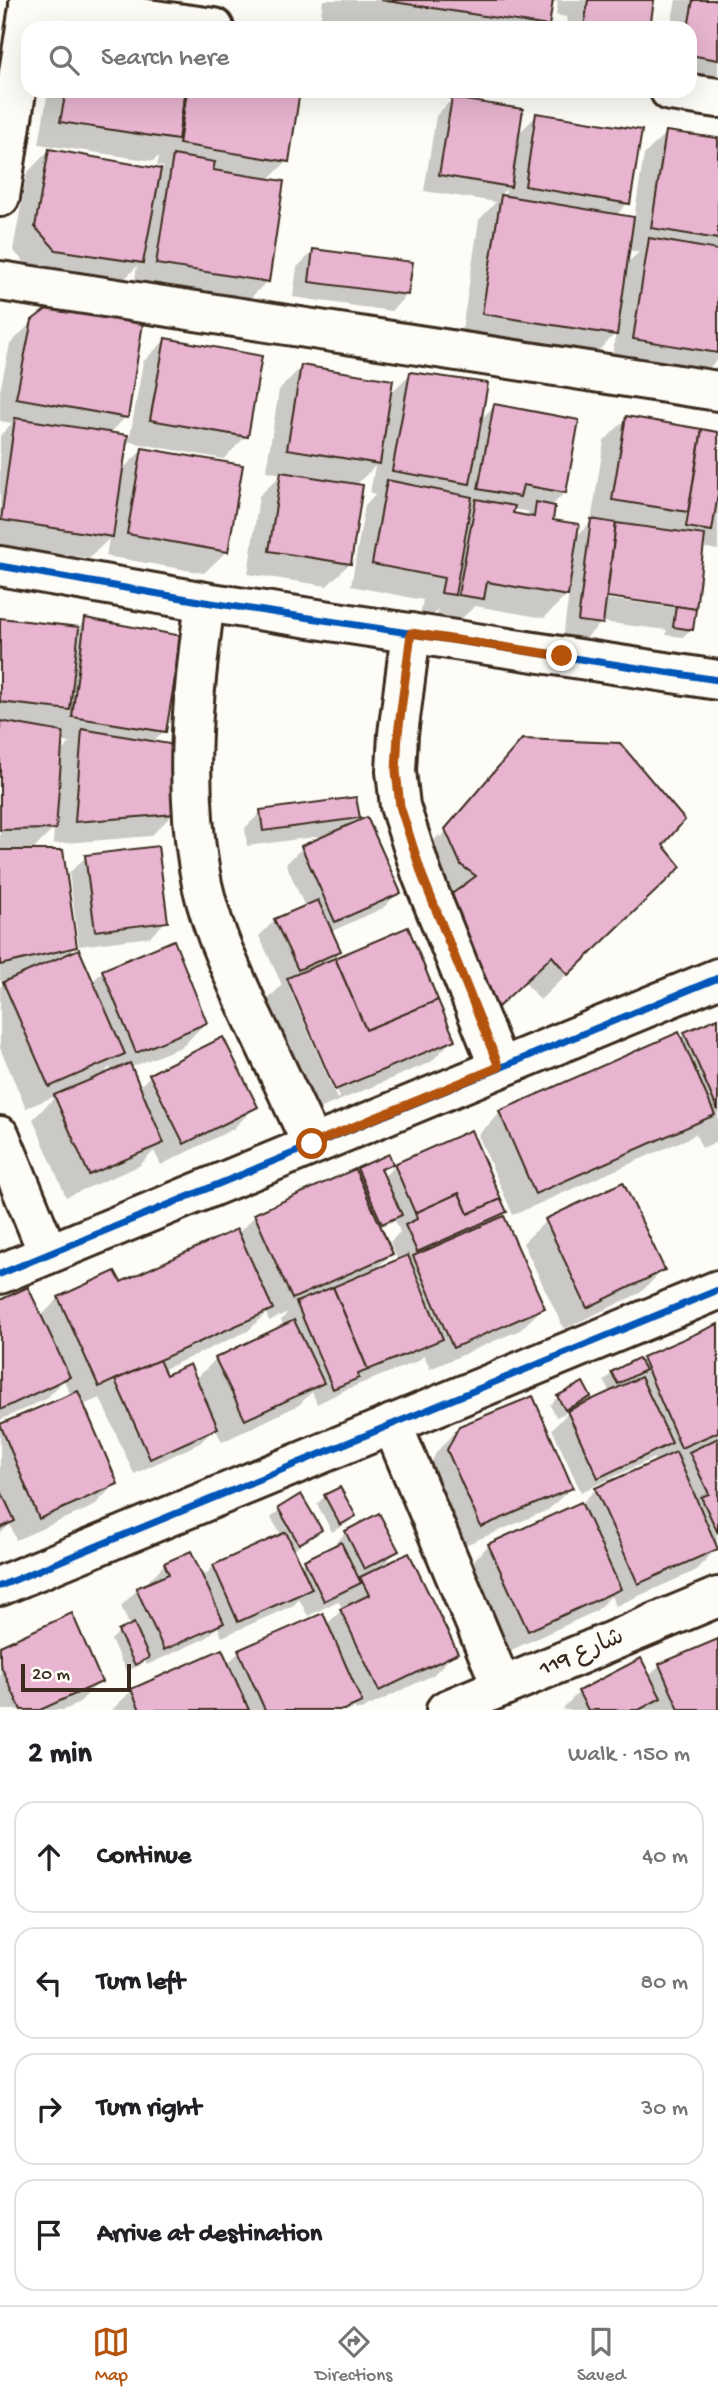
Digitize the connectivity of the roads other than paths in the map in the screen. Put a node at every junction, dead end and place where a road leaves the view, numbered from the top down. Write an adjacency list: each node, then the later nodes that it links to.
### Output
1 (29, 1): 2 (street); 3 (street)
2 (26, 21)
3 (166, 21)
4 (21, 55): 7 (street)
5 (697, 95): 6 (street)
6 (718, 98)
7 (0, 197)
8 (0, 281): 9 (street)
9 (718, 391)
10 (0, 566): 11 (street)
11 (205, 602): 12 (street); 17 (street)
12 (411, 633): 13 (street); 15 (street)
13 (718, 680)
14 (718, 978): 15 (street)
15 (499, 1067): 17 (street)
16 (0, 1136): 18 (street)
17 (312, 1144): 18 (street)
18 (48, 1253): 19 (street)
19 (0, 1274)
20 (718, 1290): 21 (street)
21 (392, 1424): 22 (street); 24 (street)
22 (0, 1586)
23 (718, 1597): 24 (street, شارع 119)
24 (502, 1687): 25 (street, شارع 119)
25 (446, 1710)

